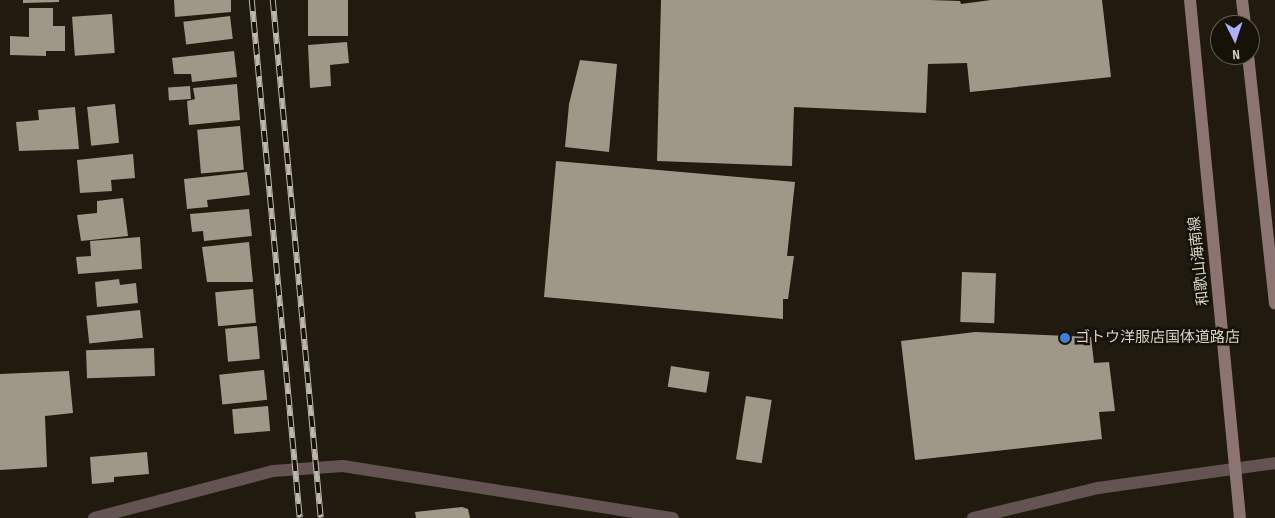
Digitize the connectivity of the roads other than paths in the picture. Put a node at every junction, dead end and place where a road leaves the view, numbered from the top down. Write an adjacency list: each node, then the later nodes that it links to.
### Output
1 (1190, 0): 7 (main road, 和歌山海南線)
2 (1242, 0): 3 (main road)
3 (1244, 15)
4 (1249, 65): 5 (main road)
5 (1275, 304)
6 (1275, 462): 7 (street)
7 (1236, 468): 10 (street); 11 (main road, 和歌山海南線)
8 (94, 518): 9 (street)
9 (673, 518)
10 (973, 518)
11 (1240, 518)

